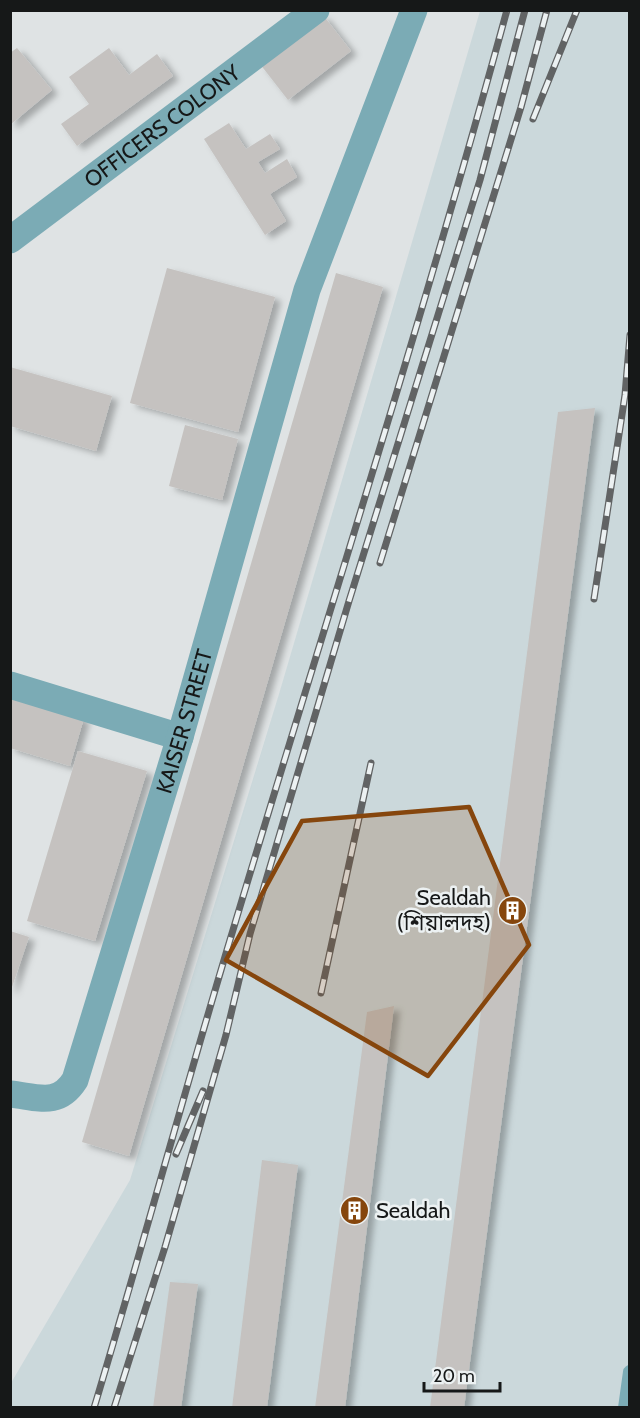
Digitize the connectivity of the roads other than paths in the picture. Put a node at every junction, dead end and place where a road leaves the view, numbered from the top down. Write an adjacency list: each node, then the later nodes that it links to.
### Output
1 (316, 10): 3 (street, OFFICERS COLONY)
2 (414, 10): 5 (street, KAISER STREET)
3 (10, 240)
4 (10, 685): 5 (street)
5 (180, 737): 6 (street, KAISER STREET)
6 (10, 1094)
7 (630, 1372): 8 (lane)
8 (625, 1407)

